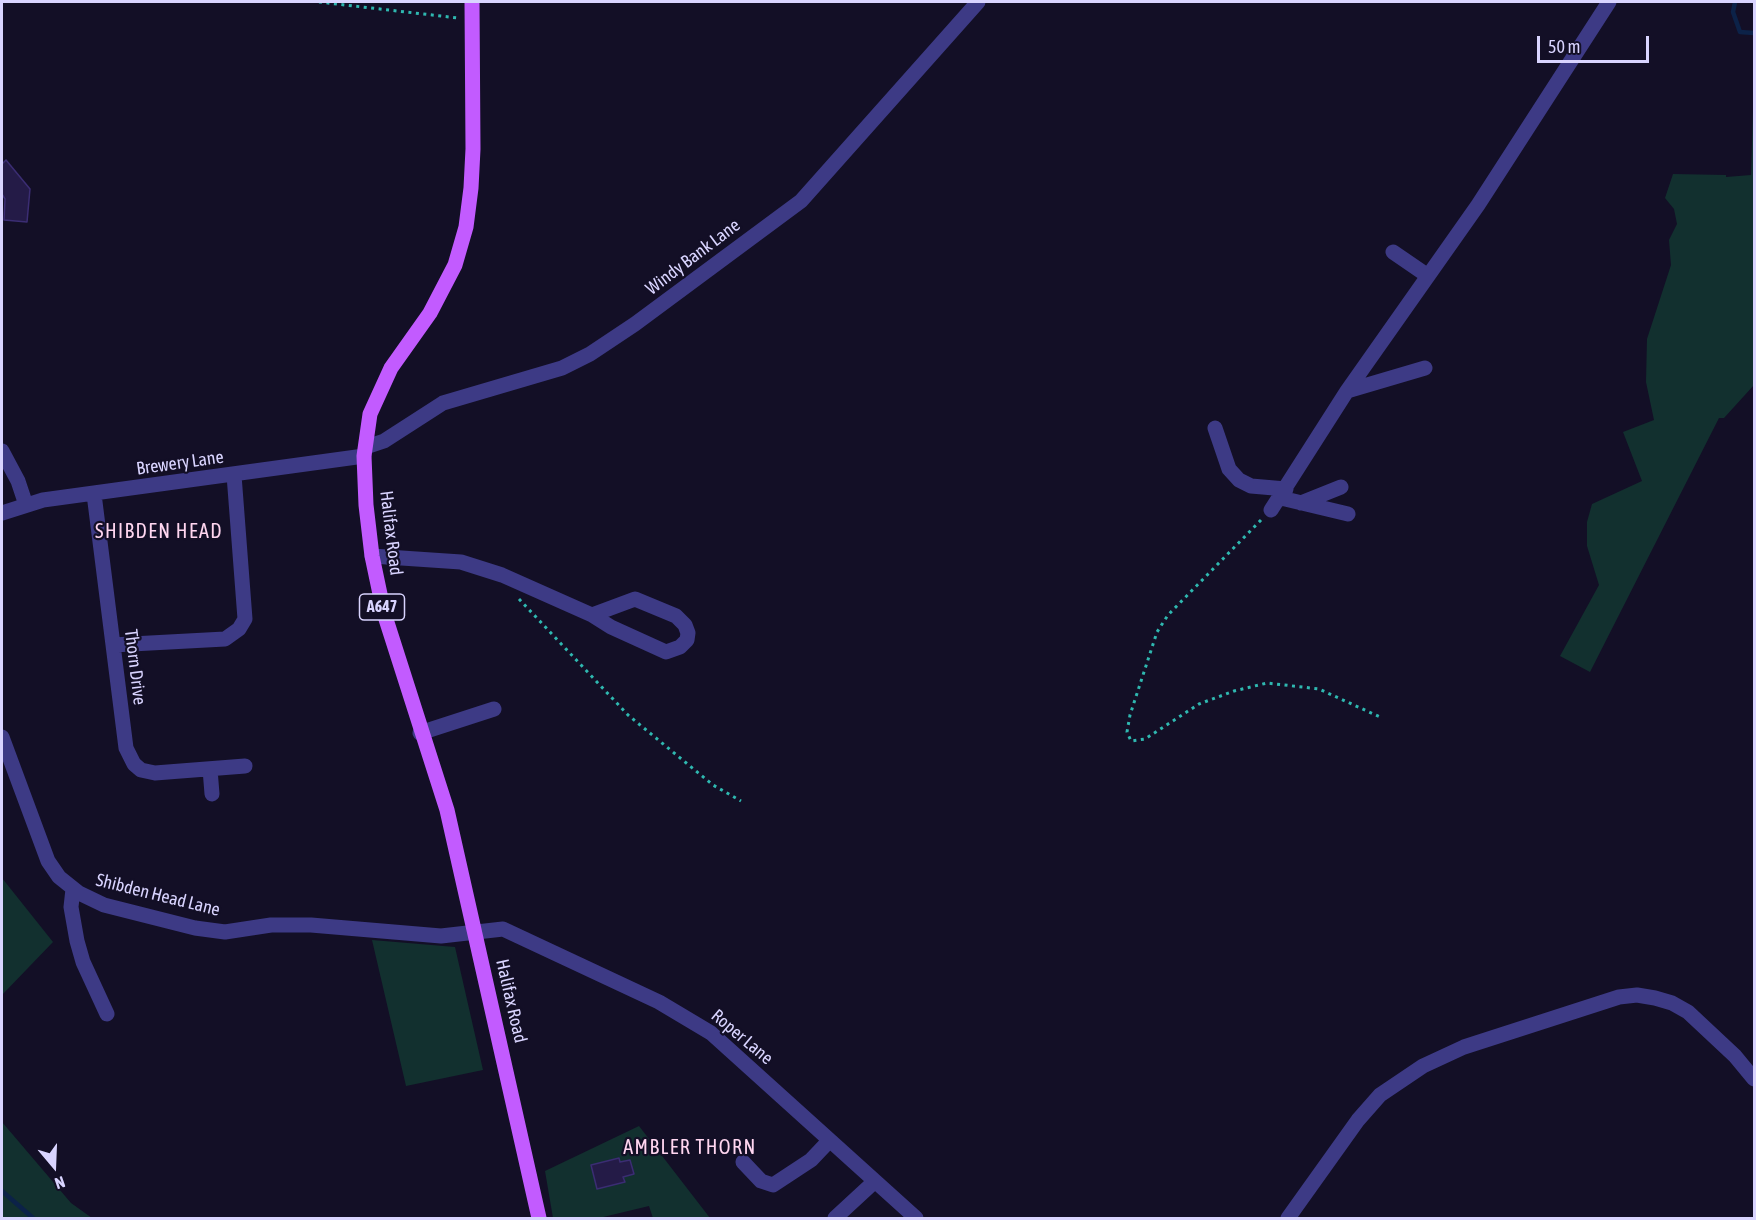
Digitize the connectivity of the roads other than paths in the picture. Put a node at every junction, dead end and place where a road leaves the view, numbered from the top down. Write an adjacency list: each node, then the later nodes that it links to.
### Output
1 (472, 2): 10 (main road, Halifax Road / A647)
2 (978, 2): 10 (street, Windy Bank Lane)
3 (1610, 2): 5 (street)
4 (1393, 252): 5 (street)
5 (1428, 276): 7 (street)
6 (1425, 368): 7 (street)
7 (1347, 391): 14 (street)
8 (1215, 428): 14 (street)
9 (2, 451): 16 (street)
10 (365, 452): 11 (street, Brewery Lane); 19 (main road, Halifax Road / A647)
11 (234, 475): 13 (street, Brewery Lane); 21 (street)
12 (1341, 486): 15 (street)
13 (94, 494): 16 (street, Brewery Lane); 21 (street, Thorn Drive)
14 (1279, 499): 15 (street)
15 (1300, 503): 18 (street)
16 (26, 505): 17 (street, Brewery Lane)
17 (2, 513)
18 (1347, 514)
19 (372, 556): 20 (street); 23 (main road, Halifax Road / A647)
20 (592, 615): 20 (street)
21 (113, 645): 26 (street, Thorn Drive)
22 (494, 710): 23 (street)
23 (420, 733): 29 (main road, Halifax Road / A647)
24 (2, 737): 28 (street, Shibden Head Lane)
25 (245, 766): 26 (street, Thorn Drive)
26 (210, 769): 27 (street)
27 (212, 794)
28 (73, 889): 29 (street, Shibden Head Lane); 30 (street)
29 (476, 932): 32 (street, Roper Lane); 35 (main road, Halifax Road / A647)
30 (107, 1014)
31 (1755, 1079): 38 (street)
32 (829, 1141): 33 (street); 34 (street, Roper Lane)
33 (743, 1162)
34 (874, 1182): 36 (street); 37 (street, Roper Lane)
35 (539, 1218)
36 (835, 1218)
37 (916, 1218)
38 (1288, 1218)

